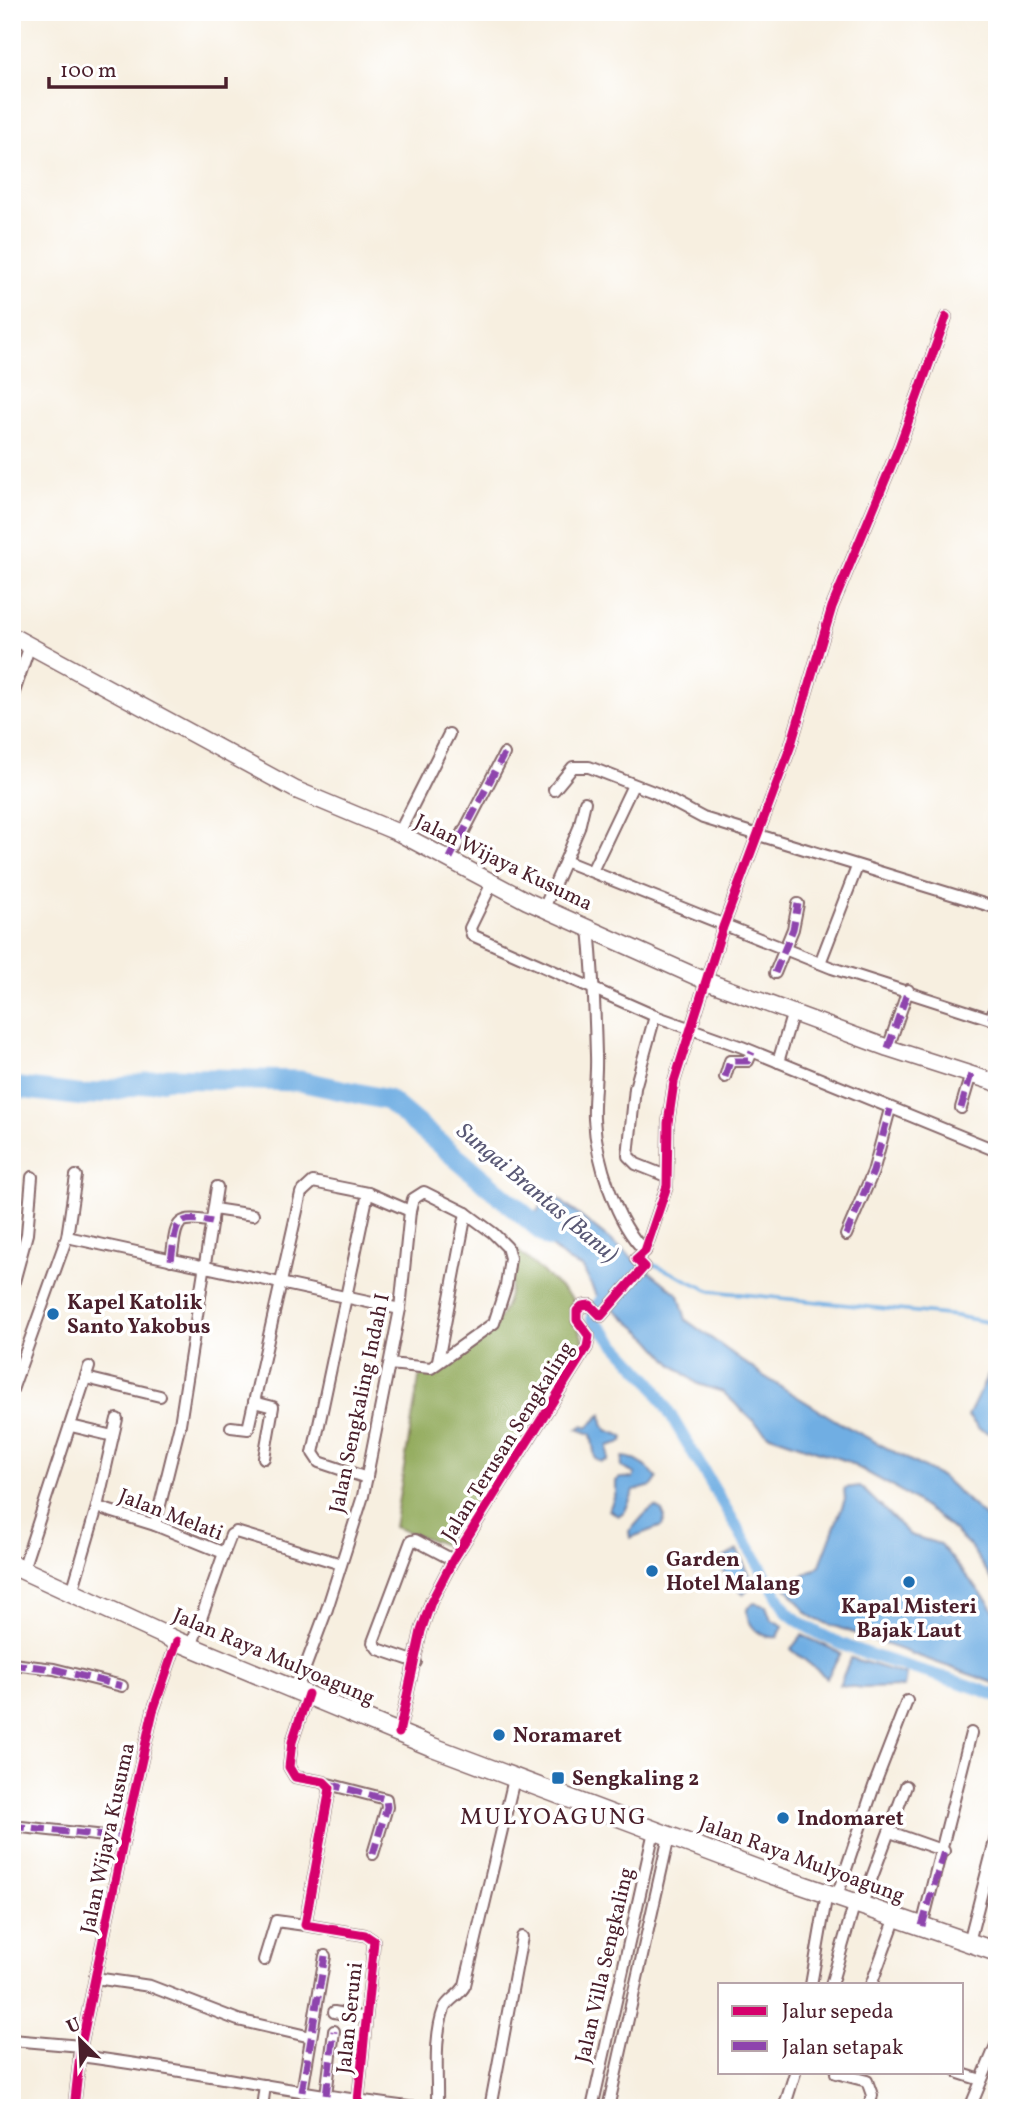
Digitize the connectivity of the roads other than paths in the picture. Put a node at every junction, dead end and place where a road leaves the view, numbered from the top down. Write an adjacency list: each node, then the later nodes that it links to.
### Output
1 (946, 317): 11 (street, Jalan Terusan Sengkaling)
2 (12, 636): 3 (main road, Jalan Wijaya Kusuma)
3 (30, 645): 4 (street); 10 (main road, Jalan Wijaya Kusuma)
4 (12, 698)
5 (449, 734): 10 (street)
6 (504, 754): 12 (street)
7 (633, 785): 8 (street); 11 (street); 15 (street)
8 (554, 790)
9 (585, 802): 13 (street)
10 (399, 833): 12 (main road, Jalan Wijaya Kusuma)
11 (757, 835): 14 (street); 21 (street, Jalan Terusan Sengkaling)
12 (450, 859): 16 (main road, Jalan Wijaya Kusuma)
13 (565, 861): 15 (street); 18 (street)
14 (857, 867): 19 (street); 23 (street)
15 (592, 871): 21 (street)
16 (492, 883): 18 (main road, Jalan Wijaya Kusuma); 27 (street)
17 (798, 904): 22 (street)
18 (544, 908): 20 (main road, Jalan Wijaya Kusuma)
19 (997, 908)
20 (589, 927): 25 (main road, Jalan Wijaya Kusuma); 27 (street)
21 (723, 927): 22 (street); 25 (street, Jalan Terusan Sengkaling)
22 (785, 950): 23 (street); 24 (street)
23 (820, 963): 26 (street)
24 (775, 973)
25 (706, 981): 29 (main road, Jalan Wijaya Kusuma); 32 (street, Jalan Terusan Sengkaling)
26 (908, 990): 31 (street); 33 (street)
27 (595, 991): 30 (street); 55 (street)
28 (997, 1001): 31 (street)
29 (793, 1012): 33 (main road, Jalan Wijaya Kusuma); 35 (street)
30 (655, 1016): 32 (street); 43 (street)
31 (994, 1020)
32 (690, 1028): 34 (street); 43 (street, Jalan Terusan Sengkaling)
33 (888, 1048): 36 (main road, Jalan Wijaya Kusuma)
34 (752, 1052): 35 (street); 37 (street)
35 (778, 1062): 40 (street)
36 (971, 1074): 38 (main road, Jalan Wijaya Kusuma); 39 (street)
37 (725, 1077)
38 (997, 1083)
39 (961, 1108)
40 (890, 1109): 41 (street); 52 (street)
41 (997, 1151)
42 (76, 1176): 53 (street)
43 (666, 1176): 55 (street, Jalan Terusan Sengkaling)
44 (32, 1177): 56 (street)
45 (217, 1187): 48 (street)
46 (368, 1193): 47 (street); 58 (street); 60 (street)
47 (412, 1205): 49 (street); 61 (street, Jalan Sengkaling Indah I)
48 (214, 1209): 50 (street); 51 (street)
49 (466, 1213): 62 (street); 62 (street)
50 (253, 1215)
51 (212, 1222): 54 (street); 57 (street)
52 (846, 1235)
53 (67, 1237): 54 (street); 64 (street)
54 (171, 1260): 57 (street)
55 (642, 1260): 76 (street, Jalan Terusan Sengkaling)
56 (16, 1268): 59 (street)
57 (206, 1268): 58 (street); 74 (street)
58 (280, 1286): 60 (street); 66 (street)
59 (12, 1289)
60 (345, 1300): 61 (street); 72 (street)
61 (400, 1309): 63 (street, Jalan Sengkaling Indah I)
62 (438, 1361): 63 (street)
63 (389, 1364): 72 (street, Jalan Sengkaling Indah I)
64 (12, 1390)
65 (160, 1396): 68 (street)
66 (254, 1402): 69 (street); 71 (street)
67 (117, 1419): 70 (street)
68 (71, 1426): 70 (street); 78 (street)
69 (231, 1427)
70 (113, 1436): 73 (street)
71 (264, 1458)
72 (367, 1478): 77 (street, Jalan Sengkaling Indah I)
73 (97, 1507): 74 (street, Jalan Melati); 79 (street, Jalan Melati)
74 (155, 1525): 75 (street, Jalan Melati)
75 (224, 1553): 77 (street); 80 (street, Jalan Melati)
76 (453, 1560): 81 (street, Jalan Terusan Sengkaling); 81 (street)
77 (341, 1564): 84 (street, Jalan Sengkaling Indah I)
78 (18, 1567): 79 (main road, Jalan Raya Mulyoagung)
79 (72, 1592): 80 (main road, Jalan Raya Mulyoagung)
80 (184, 1644): 84 (main road, Jalan Raya Mulyoagung); 95 (street, Jalan Wijaya Kusuma)
81 (416, 1662): 86 (street, Jalan Terusan Sengkaling)
82 (12, 1664): 83 (street)
83 (122, 1686)
84 (302, 1692): 86 (main road, Jalan Raya Mulyoagung); 89 (street)
85 (907, 1700): 98 (street)
86 (399, 1733): 88 (main road, Jalan Raya Mulyoagung)
87 (971, 1733): 96 (street)
88 (514, 1779): 93 (main road, Jalan Raya Mulyoagung); 132 (street)
89 (328, 1784): 97 (street); 101 (street)
90 (906, 1786): 92 (street)
91 (12, 1826): 95 (street)
92 (890, 1832): 96 (street); 99 (street)
93 (661, 1833): 98 (main road, Jalan Raya Mulyoagung); 108 (street, Jalan Villa Sengkaling); 110 (street, Jalan Villa Sengkaling)
94 (997, 1833): 104 (street)
95 (124, 1838): 109 (street, Jalan Wijaya Kusuma)
96 (944, 1850): 102 (street)
97 (373, 1854)
98 (832, 1894): 99 (main road, Jalan Raya Mulyoagung); 111 (street)
99 (859, 1903): 100 (main road, Jalan Raya Mulyoagung); 112 (street)
100 (895, 1917): 102 (main road, Jalan Raya Mulyoagung); 113 (street)
101 (305, 1925): 107 (street); 115 (street, Jalan Seruni)
102 (922, 1926): 104 (main road, Jalan Raya Mulyoagung)
103 (522, 1937): 133 (street)
104 (969, 1942): 105 (main road, Jalan Raya Mulyoagung)
105 (996, 1949)
106 (325, 1956): 117 (street)
107 (264, 1960)
108 (623, 1975): 110 (street); 134 (street, Jalan Villa Sengkaling)
109 (95, 1978): 117 (street); 120 (street, Jalan Wijaya Kusuma)
110 (637, 1979): 135 (street, Jalan Villa Sengkaling)
111 (811, 1983)
112 (832, 1983)
113 (872, 1983)
114 (334, 2012): 115 (street)
115 (366, 2018): 128 (street, Jalan Seruni)
116 (334, 2031): 127 (street)
117 (311, 2037): 126 (street)
118 (12, 2040): 120 (street, Jalan Seruni)
119 (997, 2043): 124 (street)
120 (80, 2051): 125 (street, Jalan Seruni); 129 (street, Jalan Wijaya Kusuma)
121 (795, 2074): 136 (street)
122 (839, 2074): 137 (street)
123 (962, 2074): 124 (street)
124 (981, 2080): 138 (street)
125 (265, 2085): 126 (street, Jalan Seruni); 130 (street)
126 (302, 2092): 127 (street, Jalan Seruni)
127 (326, 2095): 128 (street, Jalan Seruni)
128 (358, 2101): 131 (street, Jalan Seruni)
129 (74, 2108)
130 (262, 2108)
131 (418, 2108)
132 (437, 2108)
133 (490, 2108)
134 (592, 2108)
135 (608, 2108)
136 (784, 2108)
137 (869, 2108)
138 (970, 2108)

